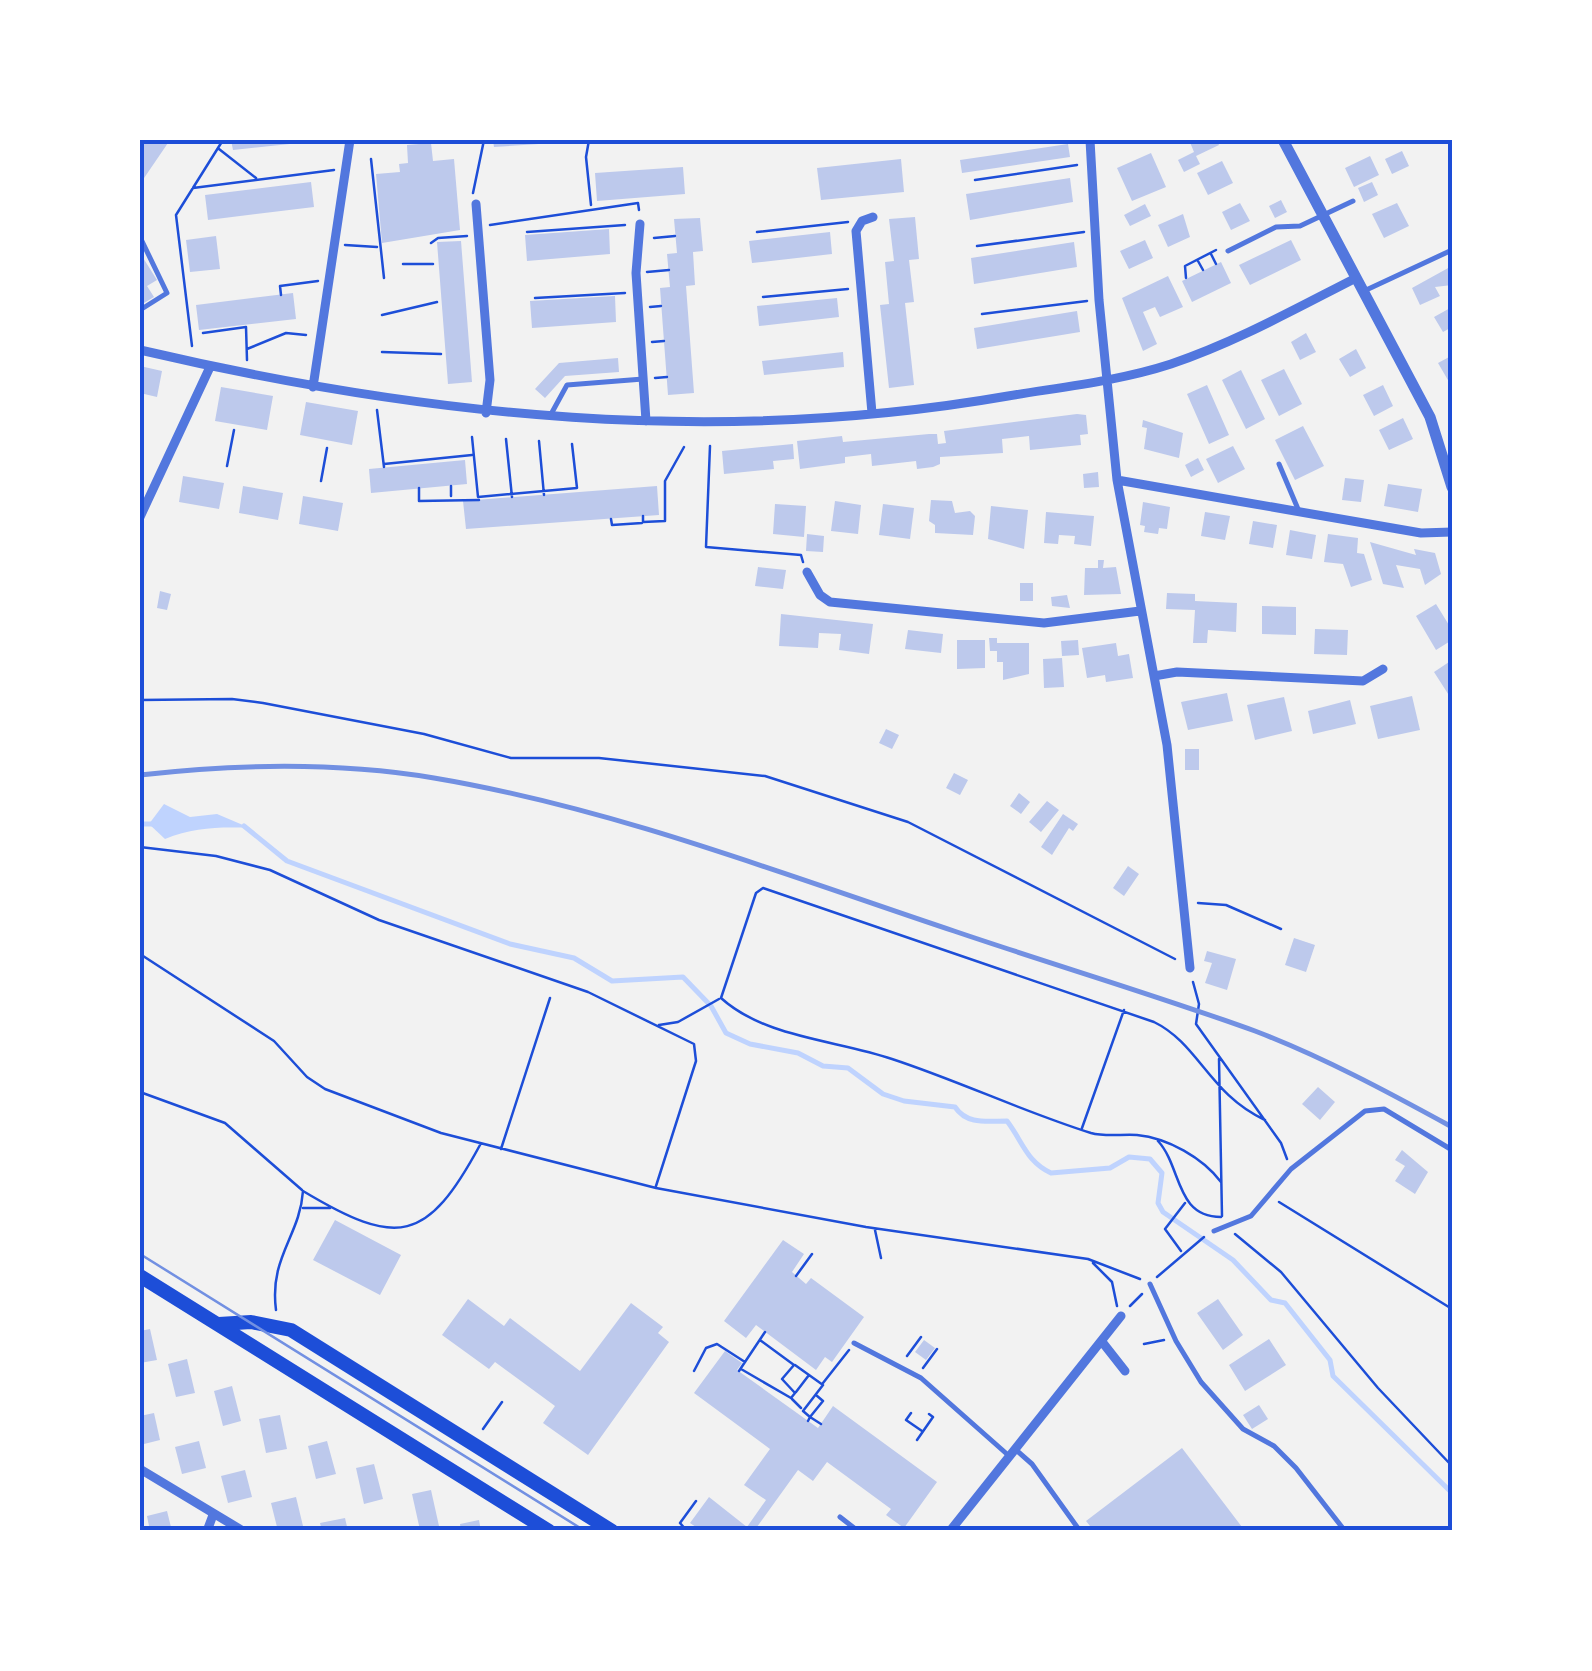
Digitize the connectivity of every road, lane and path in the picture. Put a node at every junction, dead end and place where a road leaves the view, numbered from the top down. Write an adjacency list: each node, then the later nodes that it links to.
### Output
1 (223, 140): 7 (path)
2 (350, 140): 10 (street)
3 (484, 140): 16 (path)
4 (589, 140): 17 (path)
5 (1090, 140): 9 (street)
6 (1283, 140): 18 (street)
7 (218, 148): 11 (path); 13 (path)
8 (371, 159): 33 (path)
9 (1093, 163): 12 (path); 22 (street)
10 (346, 169): 11 (path); 31 (street)
11 (259, 180): 13 (path)
12 (974, 180)
13 (193, 188): 66 (path)
14 (1353, 201): 18 (lane)
15 (638, 203): 17 (path)
16 (476, 204): 26 (street)
17 (591, 207): 20 (path)
18 (1322, 216): 35 (lane); 46 (street)
19 (873, 217): 23 (street)
20 (498, 224)
21 (640, 224): 24 (path); 29 (street)
22 (1096, 230): 32 (path); 54 (street)
23 (856, 231): 25 (path); 48 (street)
24 (527, 232)
25 (757, 232)
26 (478, 235): 30 (path); 72 (street)
27 (676, 236): 29 (path)
28 (140, 237): 56 (lane)
29 (638, 240): 43 (street)
30 (431, 243)
31 (334, 245): 33 (path); 47 (street)
32 (977, 246)
33 (378, 247): 44 (path)
34 (1452, 250): 50 (lane)
35 (1228, 251): 36 (path)
36 (1211, 253): 37 (path); 40 (path)
37 (1198, 259): 42 (path); 45 (path)
38 (403, 264): 39 (path)
39 (433, 264)
40 (1216, 264)
41 (668, 270): 43 (path)
42 (1203, 270)
43 (636, 272): 49 (street)
44 (384, 278)
45 (1186, 278)
46 (1356, 278): 50 (street); 69 (street)
47 (329, 280): 51 (path); 60 (street)
48 (860, 288): 52 (path); 73 (street)
49 (637, 292): 53 (path); 68 (street)
50 (1363, 292): 87 (street)
51 (281, 295)
52 (763, 297)
53 (535, 298)
54 (1098, 300): 57 (path); 69 (street)
55 (437, 302): 58 (path)
56 (140, 310)
57 (982, 314)
58 (382, 316)
59 (202, 333): 61 (path)
60 (320, 337): 61 (path); 70 (street)
61 (246, 349): 65 (path)
62 (140, 350): 66 (street)
63 (382, 352): 64 (path)
64 (441, 354)
65 (247, 359)
66 (194, 363): 67 (street)
67 (210, 367): 70 (street); 98 (street)
68 (643, 379): 74 (lane); 75 (street)
69 (1107, 379): 73 (street); 88 (street)
70 (313, 388): 71 (street)
71 (375, 398): 72 (street); 84 (path)
72 (486, 413): 74 (street)
73 (872, 414): 75 (street)
74 (548, 419): 75 (street)
75 (646, 421)
76 (234, 430): 86 (path)
77 (472, 436): 84 (path)
78 (506, 439): 93 (path)
79 (539, 442): 92 (path)
80 (572, 444): 92 (path)
81 (710, 446): 102 (path)
82 (684, 447): 100 (path)
83 (327, 448): 89 (path)
84 (474, 455): 95 (path)
85 (1279, 464): 96 (lane)
86 (227, 466)
87 (1451, 478)
88 (1117, 480): 96 (street); 103 (street)
89 (322, 481)
90 (451, 486): 94 (path)
91 (419, 488): 94 (path)
92 (544, 493): 93 (path)
93 (512, 495): 95 (path)
94 (452, 498): 95 (path)
95 (479, 498)
96 (1300, 512): 101 (street)
97 (643, 516): 100 (path)
98 (140, 517)
99 (611, 518): 100 (path)
100 (644, 522)
101 (1452, 532)
102 (807, 572): 103 (street)
103 (1140, 611): 105 (street)
104 (1383, 668): 105 (street)
105 (1154, 676): 108 (street)
106 (140, 700): 111 (path)
107 (140, 848): 115 (path)
108 (1183, 902): 109 (path); 111 (street)
109 (1281, 930)
110 (140, 954): 122 (path)
111 (1191, 974): 116 (path)
112 (550, 998): 123 (path)
113 (721, 998): 114 (path); 115 (path); 120 (path)
114 (1124, 1010): 117 (path); 120 (path)
115 (655, 1026): 127 (path)
116 (1219, 1058): 117 (path); 119 (path)
117 (1218, 1089): 119 (path); 126 (path)
118 (140, 1092): 128 (path)
119 (1265, 1120): 125 (path)
120 (1082, 1129): 121 (path)
121 (1158, 1141): 126 (path); 130 (path)
122 (480, 1145): 123 (path); 132 (path)
123 (500, 1150): 127 (path)
124 (1452, 1150): 125 (lane)
125 (1290, 1170): 129 (lane)
126 (1221, 1182): 133 (path)
127 (656, 1188): 135 (path)
128 (303, 1192): 131 (path); 132 (path)
129 (1269, 1196): 134 (lane); 144 (path)
130 (1186, 1202): 133 (path); 137 (path)
131 (302, 1209): 132 (path); 145 (path)
132 (336, 1209)
133 (1222, 1216): 134 (path)
134 (1226, 1224): 136 (lane); 179 (path)
135 (876, 1229): 139 (path); 140 (path)
136 (1214, 1231): 137 (path)
137 (1182, 1252): 143 (path)
138 (812, 1254): 142 (path)
139 (881, 1258)
140 (1088, 1259): 143 (path); 146 (path)
141 (140, 1276): 147 (main road)
142 (796, 1276)
143 (1150, 1284): 146 (path); 152 (lane)
144 (1452, 1308)
145 (276, 1312)
146 (1119, 1319): 154 (street)
147 (219, 1324): 148 (main road); 158 (main road)
148 (291, 1330): 158 (main road); 188 (main road)
149 (764, 1332): 151 (path)
150 (921, 1337): 157 (path)
151 (760, 1340): 159 (path); 161 (path)
152 (1176, 1341): 155 (path); 192 (lane)
153 (854, 1342): 165 (path); 178 (lane)
154 (1102, 1342): 163 (street); 178 (street)
155 (1144, 1344)
156 (937, 1349): 160 (path)
157 (912, 1350)
158 (278, 1361): 187 (main road)
159 (745, 1362): 162 (path); 168 (path)
160 (928, 1362)
161 (794, 1365): 164 (path); 166 (path)
162 (694, 1371)
163 (1125, 1371)
164 (808, 1375): 165 (path); 166 (path)
165 (822, 1384): 167 (path)
166 (795, 1394): 168 (path)
167 (816, 1395): 170 (path); 173 (path)
168 (791, 1398): 170 (path)
169 (502, 1402): 176 (path)
170 (802, 1412): 173 (path)
171 (911, 1413): 175 (path)
172 (928, 1414): 175 (path)
173 (809, 1419): 174 (path)
174 (820, 1424)
175 (923, 1432): 177 (path)
176 (479, 1435)
177 (917, 1440)
178 (1011, 1452): 190 (street); 191 (lane)
179 (1452, 1466)
180 (140, 1469): 182 (street)
181 (696, 1502): 184 (path)
182 (213, 1515): 185 (street); 186 (street)
183 (840, 1517): 189 (lane)
184 (687, 1530)
185 (207, 1531)
186 (243, 1531)
187 (549, 1531)
188 (612, 1531)
189 (858, 1531)
190 (950, 1531)
191 (1080, 1531)
192 (1345, 1531)

